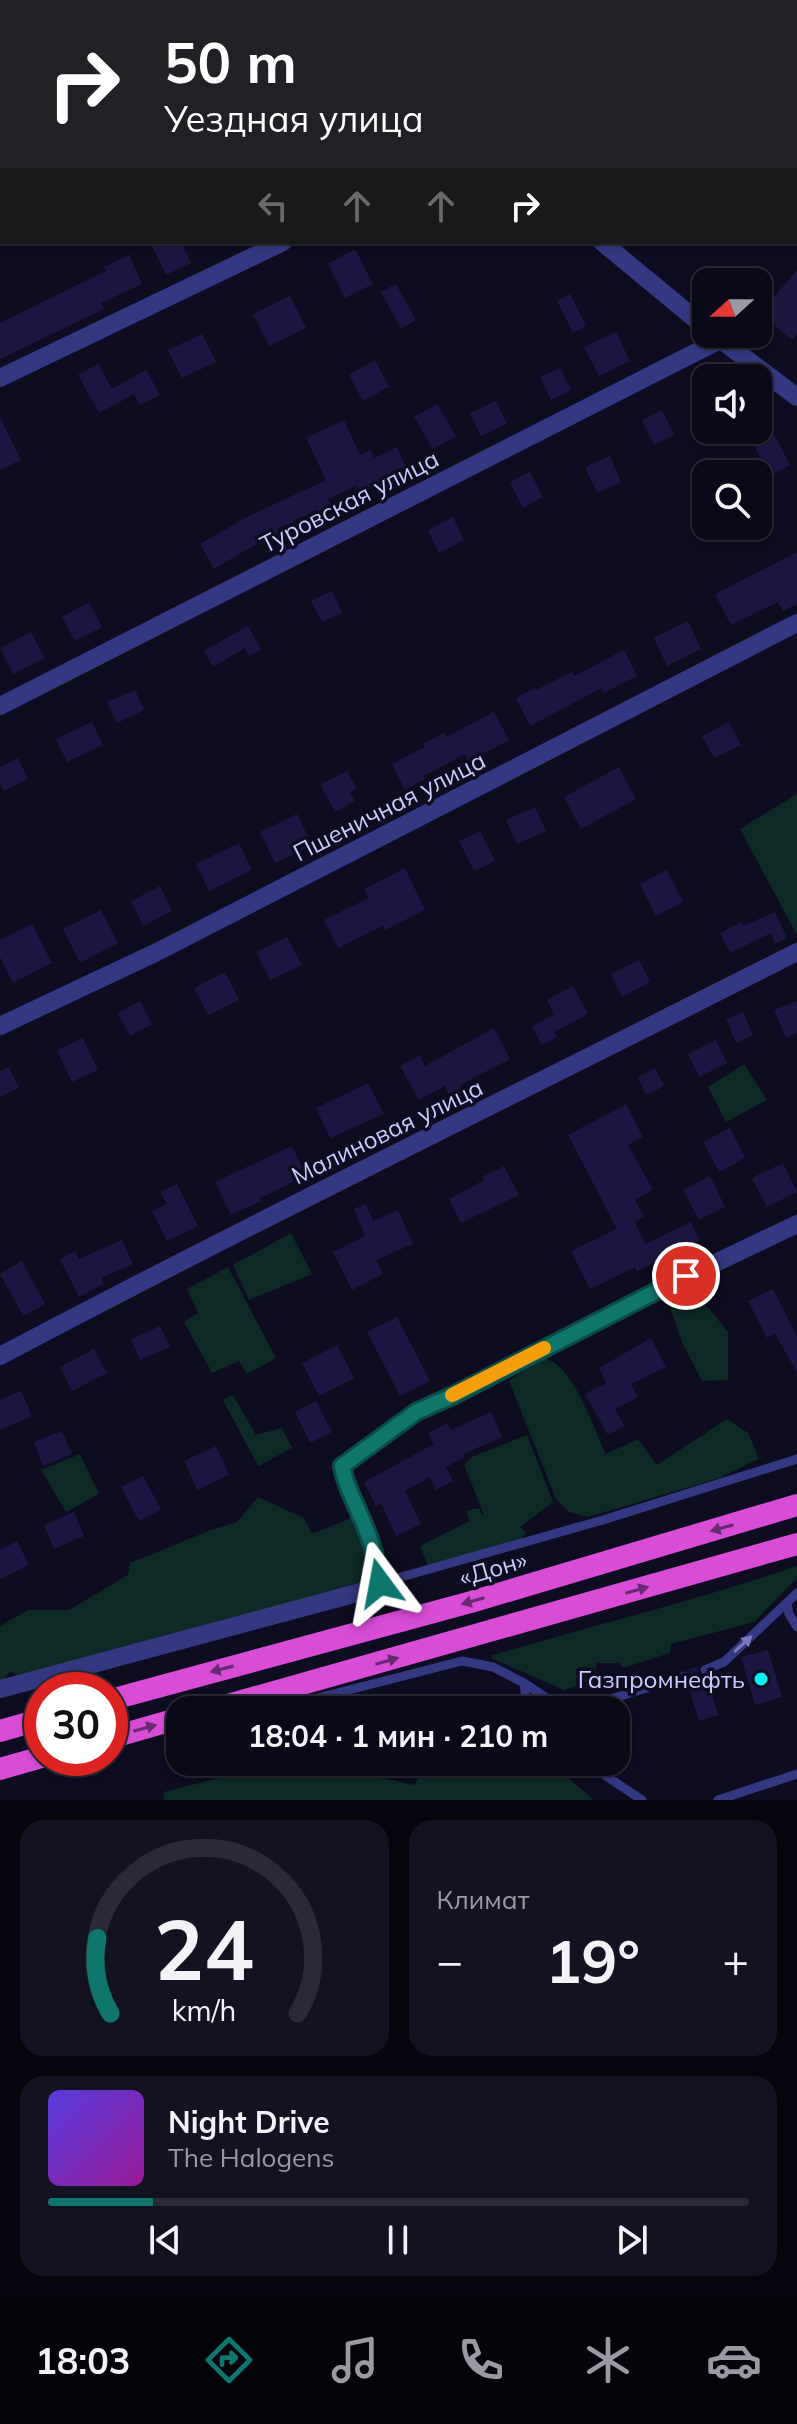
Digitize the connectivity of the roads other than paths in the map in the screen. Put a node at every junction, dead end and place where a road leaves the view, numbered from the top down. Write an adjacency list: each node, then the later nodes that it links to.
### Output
1 (279, 244): 6 (street)
2 (604, 244): 3 (street)
3 (692, 317)
4 (692, 345): 9 (street, Туровская улица)
5 (733, 348): 7 (street)
6 (0, 378)
7 (796, 393)
8 (797, 623): 11 (street, Пшеничная улица)
9 (0, 706)
10 (797, 952): 13 (street, Малиновая улица)
11 (0, 1026)
12 (797, 1224): 17 (street)
13 (0, 1356)
14 (797, 1459): 17 (lane)
15 (797, 1505): 26 (highway, «Дон», one-way to 26)
16 (797, 1544): 25 (highway, one-way to 16)
17 (380, 1583): 24 (street)
18 (797, 1593): 19 (lane)
19 (787, 1603): 20 (lane); 21 (lane, one-way to 19)
20 (797, 1627)
21 (705, 1670)
22 (685, 1676): 23 (lane)
23 (524, 1683): 25 (lane); 28 (lane)
24 (0, 1689)
25 (285, 1689): 27 (highway)
26 (128, 1695)
27 (260, 1696)
28 (525, 1696)
29 (166, 1722): 32 (highway, one-way to 29)
30 (24, 1724): 31 (highway)
31 (0, 1731)
32 (128, 1733)
33 (24, 1762): 34 (highway)
34 (0, 1769)
35 (797, 1774): 38 (lane)
36 (606, 1776): 37 (lane)
37 (642, 1800)
38 (718, 1800)

